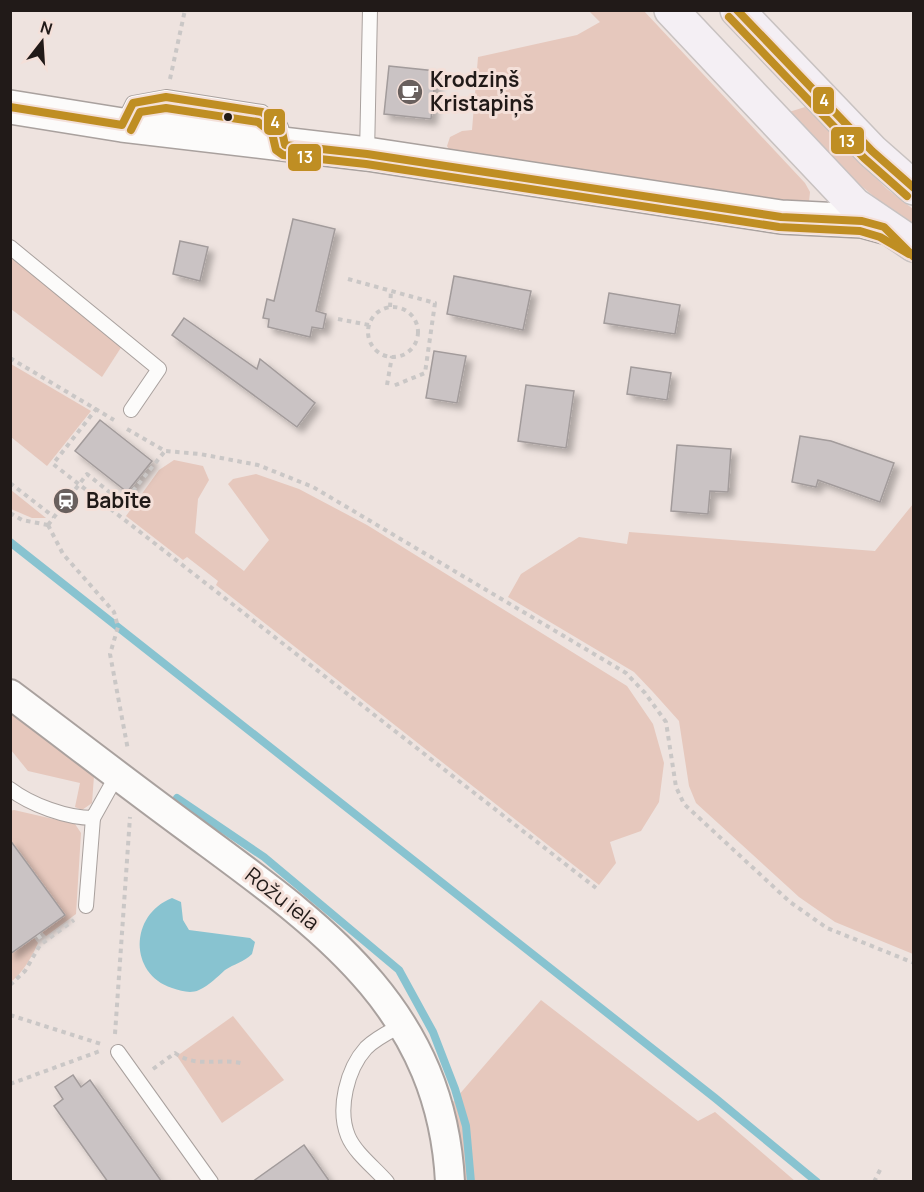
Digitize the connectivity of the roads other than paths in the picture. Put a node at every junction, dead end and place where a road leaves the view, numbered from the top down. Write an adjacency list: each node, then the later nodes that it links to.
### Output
1 (370, 10): 7 (lane)
2 (671, 10): 9 (highway)
3 (737, 10): 8 (highway)
4 (10, 107): 5 (street)
5 (122, 125): 6 (street); 6 (lane)
6 (285, 146): 7 (street)
7 (367, 154): 9 (street)
8 (914, 188)
9 (884, 227): 10 (highway)
10 (914, 245)
11 (10, 247): 12 (lane)
12 (131, 410)
13 (10, 694): 14 (street, Rožu iela)
14 (124, 780): 16 (lane); 18 (street, Rožu iela)
15 (10, 789): 16 (lane)
16 (93, 818): 17 (lane)
17 (86, 906)
18 (402, 1026): 21 (lane); 22 (street, Rožu iela)
19 (118, 1052): 20 (lane)
20 (211, 1182)
21 (387, 1182)
22 (450, 1182)

